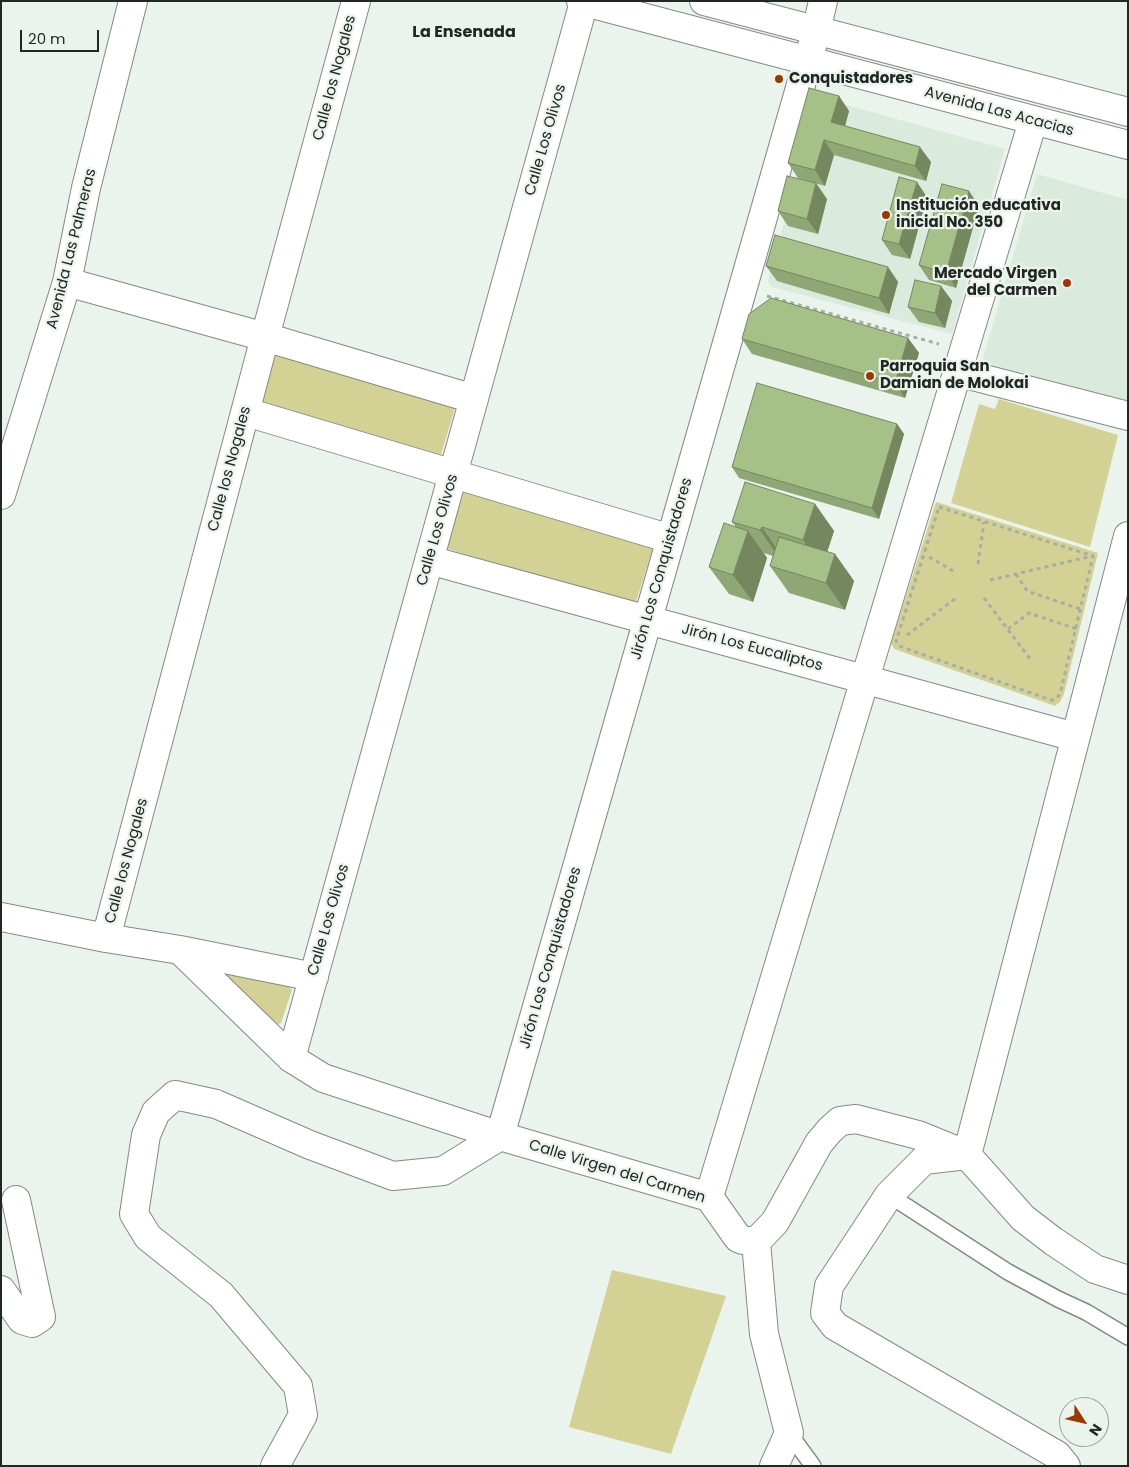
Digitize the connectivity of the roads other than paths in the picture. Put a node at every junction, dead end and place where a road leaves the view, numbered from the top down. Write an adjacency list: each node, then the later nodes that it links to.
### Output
1 (134, 1): 11 (street, Avenida Las Palmeras)
2 (356, 1): 12 (street, Calle los Nogales)
3 (704, 1): 6 (street, Avenida Las Acacias)
4 (823, 1): 6 (street, Jirón Los Conquistadores)
5 (582, 2): 7 (street, Avenida Las Acacias); 14 (street, Calle Los Olivos)
6 (816, 32): 7 (street, Jirón Los Conquistadores); 8 (street, Avenida Las Acacias)
7 (807, 62): 9 (street, Avenida Las Acacias); 20 (street, Jirón Los Conquistadores)
8 (1128, 112)
9 (1033, 121): 10 (street, Avenida Las Acacias); 13 (street)
10 (1128, 145)
11 (67, 282): 12 (street); 18 (street, Avenida Las Palmeras)
12 (265, 337): 14 (street); 15 (street, Calle los Nogales)
13 (960, 361): 16 (street); 24 (street)
14 (474, 400): 17 (street, Calle Los Olivos)
15 (246, 412): 17 (street); 27 (street, Calle los Nogales)
16 (1128, 416)
17 (453, 474): 20 (street); 21 (street, Calle Los Olivos)
18 (1, 495)
19 (1128, 536): 22 (street)
20 (671, 540): 23 (street, Jirón Los Conquistadores)
21 (429, 560): 23 (street, Jirón Los Eucaliptos); 29 (street, Calle Los Olivos)
22 (1112, 615): 25 (street)
23 (648, 619): 24 (street, Jirón Los Eucaliptos); 31 (street, Jirón Los Conquistadores)
24 (866, 675): 25 (street, Jirón Los Eucaliptos); 34 (street)
25 (1075, 738): 32 (street)
26 (1, 917): 27 (street)
27 (106, 938): 28 (street)
28 (180, 950): 29 (street); 30 (street, Calle Virgen del Carmen)
29 (314, 977): 30 (street, Calle Los Olivos)
30 (291, 1058): 31 (street, Calle Virgen del Carmen)
31 (500, 1136): 34 (street, Calle Virgen del Carmen); 41 (street)
32 (967, 1155): 33 (street); 36 (street); 37 (street)
33 (889, 1195): 39 (lane); 44 (street)
34 (709, 1197): 36 (street, Calle Virgen del Carmen)
35 (16, 1200): 38 (street)
36 (756, 1242): 40 (street)
37 (1128, 1280)
38 (1, 1290)
39 (1128, 1337)
40 (789, 1433): 42 (street); 43 (lane)
41 (275, 1466)
42 (774, 1466)
43 (813, 1466)
44 (1066, 1466)

